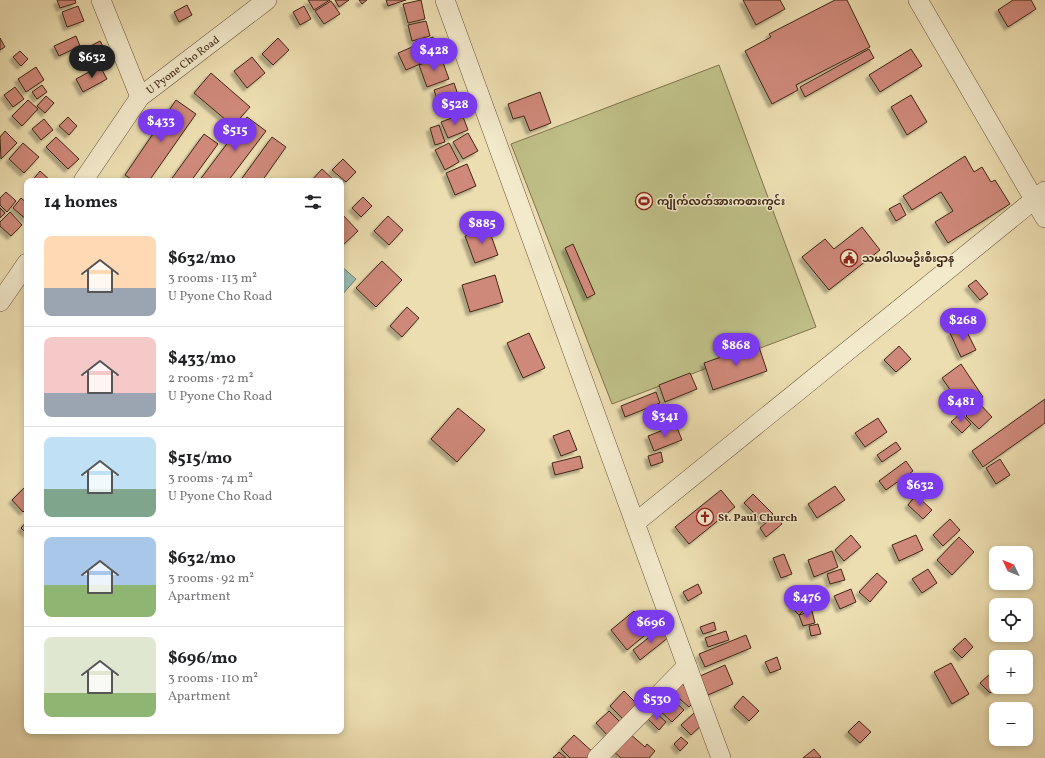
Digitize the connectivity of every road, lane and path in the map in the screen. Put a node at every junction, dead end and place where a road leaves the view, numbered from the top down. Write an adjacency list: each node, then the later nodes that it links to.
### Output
1 (101, 0): 5 (street)
2 (267, 0): 5 (street, U Pyone Cho Road)
3 (445, 0): 11 (street)
4 (918, 0): 7 (street)
5 (140, 98): 6 (street, U Pyone Cho Road)
6 (85, 178)
7 (1040, 196): 8 (street); 11 (street)
8 (1045, 218)
9 (24, 267): 10 (street)
10 (0, 302)
11 (635, 523): 12 (street)
12 (687, 666): 13 (street); 14 (street)
13 (597, 758)
14 (721, 758)

